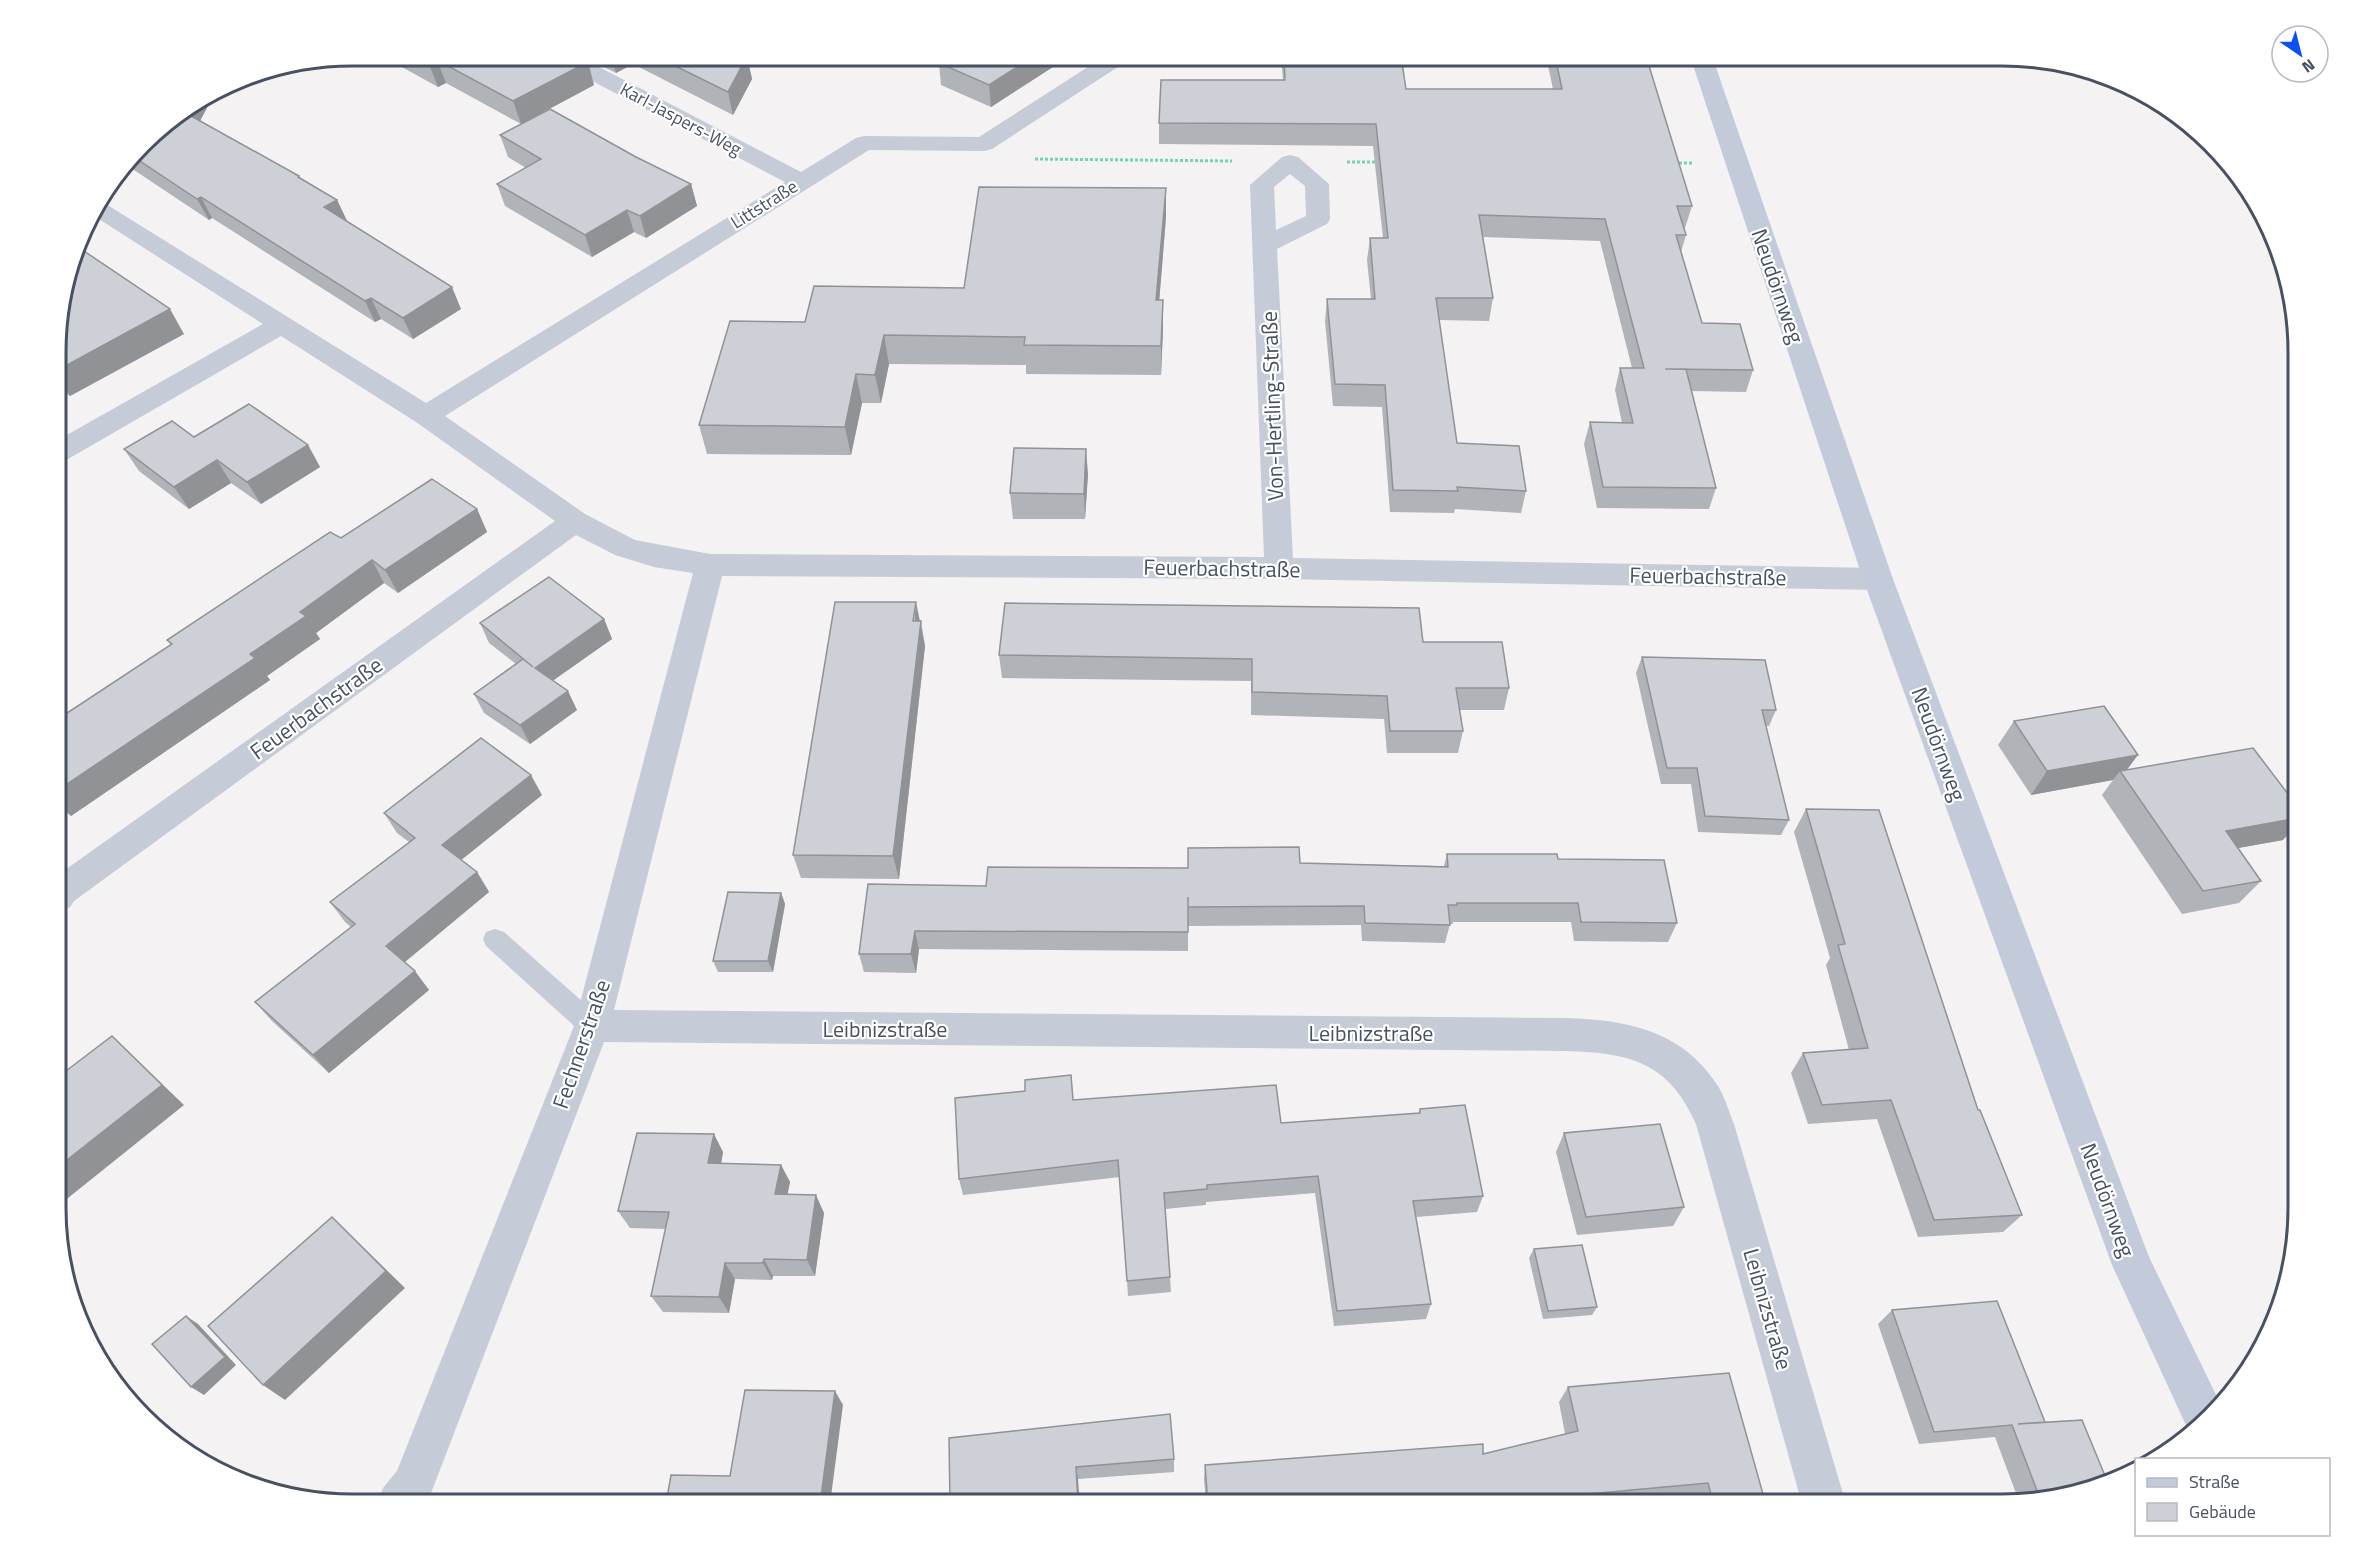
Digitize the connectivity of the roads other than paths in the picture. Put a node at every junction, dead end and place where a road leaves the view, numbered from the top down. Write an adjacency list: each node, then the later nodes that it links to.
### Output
1 (581, 66): 4 (street, Karl-Jaspers-Weg)
2 (1104, 66): 4 (street, Littstraße)
3 (1704, 66): 13 (street, Neudörnweg)
4 (801, 181): 8 (street, Littstraße)
5 (103, 211): 7 (street, Feuerbachstraße)
6 (1265, 245): 6 (street, Von-Hertling-Straße); 12 (street, Von-Hertling-Straße)
7 (281, 325): 8 (street, Feuerbachstraße); 9 (street)
8 (426, 416): 10 (street, Feuerbachstraße)
9 (66, 447)
10 (575, 520): 11 (street, Feuerbachstraße); 14 (street, Feuerbachstraße)
11 (710, 565): 12 (street, Feuerbachstraße); 16 (street, Fechnerstraße)
12 (1279, 568): 13 (street, Feuerbachstraße)
13 (1878, 579): 17 (street, Neudörnweg)
14 (66, 888)
15 (495, 939): 16 (lane)
16 (592, 1026): 18 (street, Fechnerstraße); 19 (street, Leibnizstraße)
17 (2202, 1412)
18 (407, 1494)
19 (1821, 1494)

